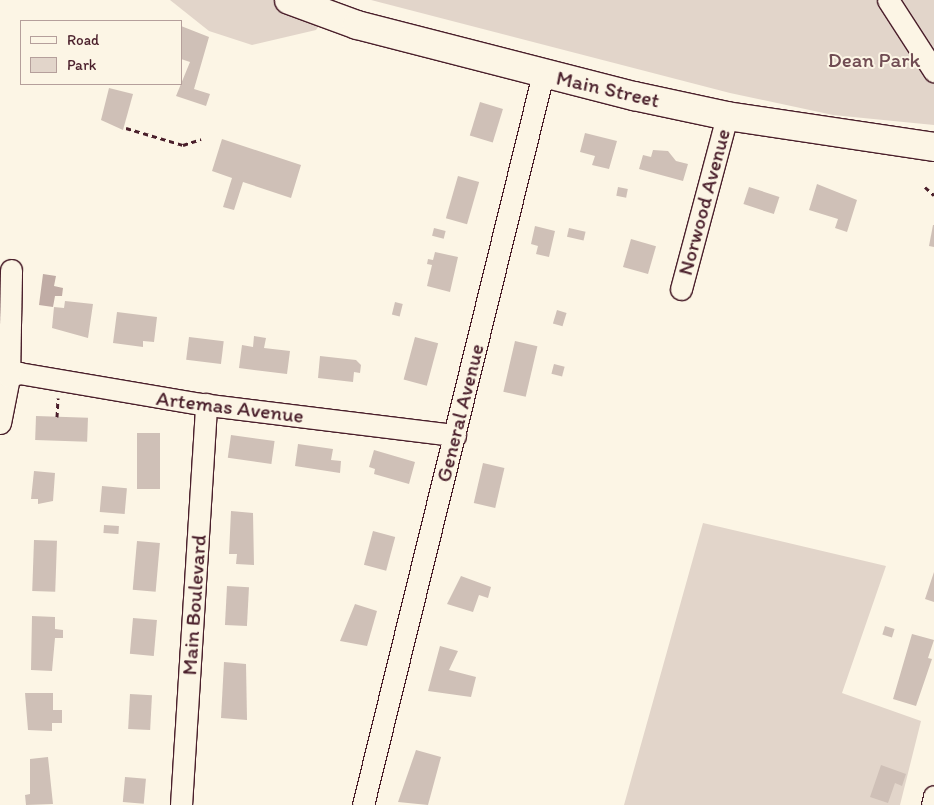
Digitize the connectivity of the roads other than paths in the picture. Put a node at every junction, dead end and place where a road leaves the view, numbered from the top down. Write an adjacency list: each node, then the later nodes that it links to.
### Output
1 (289, 0): 4 (main road, Main Street)
2 (888, 0): 3 (street)
3 (934, 71)
4 (543, 74): 5 (main road, Main Street); 12 (street, General Avenue)
5 (728, 116): 6 (main road, Main Street); 8 (street, Norwood Avenue)
6 (934, 148)
7 (11, 270): 9 (street)
8 (681, 289)
9 (9, 377): 10 (street, Artemas Avenue); 11 (street)
10 (206, 404): 12 (street, Artemas Avenue); 14 (street, Main Boulevard)
11 (0, 423)
12 (454, 434): 15 (street, General Avenue)
13 (934, 796): 16 (street)
14 (181, 805)
15 (363, 805)
16 (932, 805)

